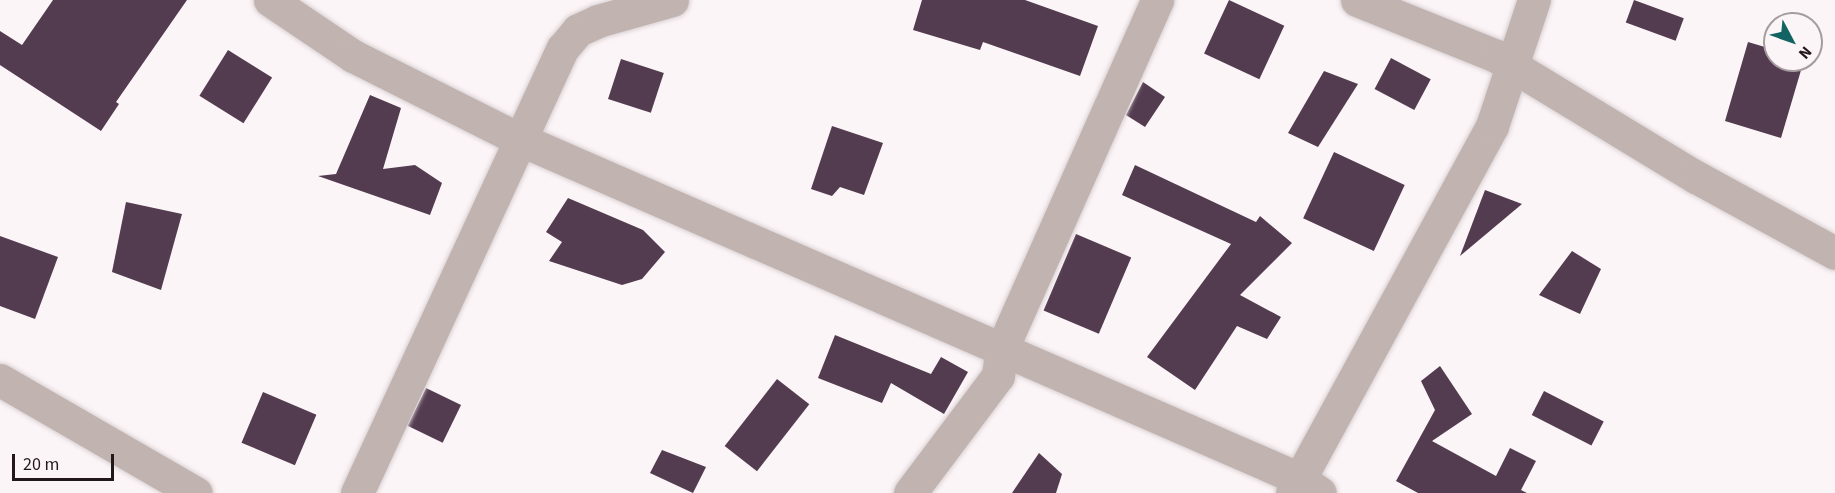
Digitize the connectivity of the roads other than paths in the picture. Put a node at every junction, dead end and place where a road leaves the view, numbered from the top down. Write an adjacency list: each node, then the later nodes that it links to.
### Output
1 (270, 0): 7 (street)
2 (672, 0): 7 (street)
3 (1157, 0): 9 (street)
4 (1357, 0): 6 (street)
5 (1534, 0): 6 (street)
6 (1513, 71): 8 (street); 11 (street)
7 (519, 139): 9 (street); 13 (street)
8 (1835, 253)
9 (1001, 351): 11 (street); 14 (street)
10 (0, 380): 12 (street)
11 (1304, 488)
12 (196, 493)
13 (357, 493)
14 (910, 493)

